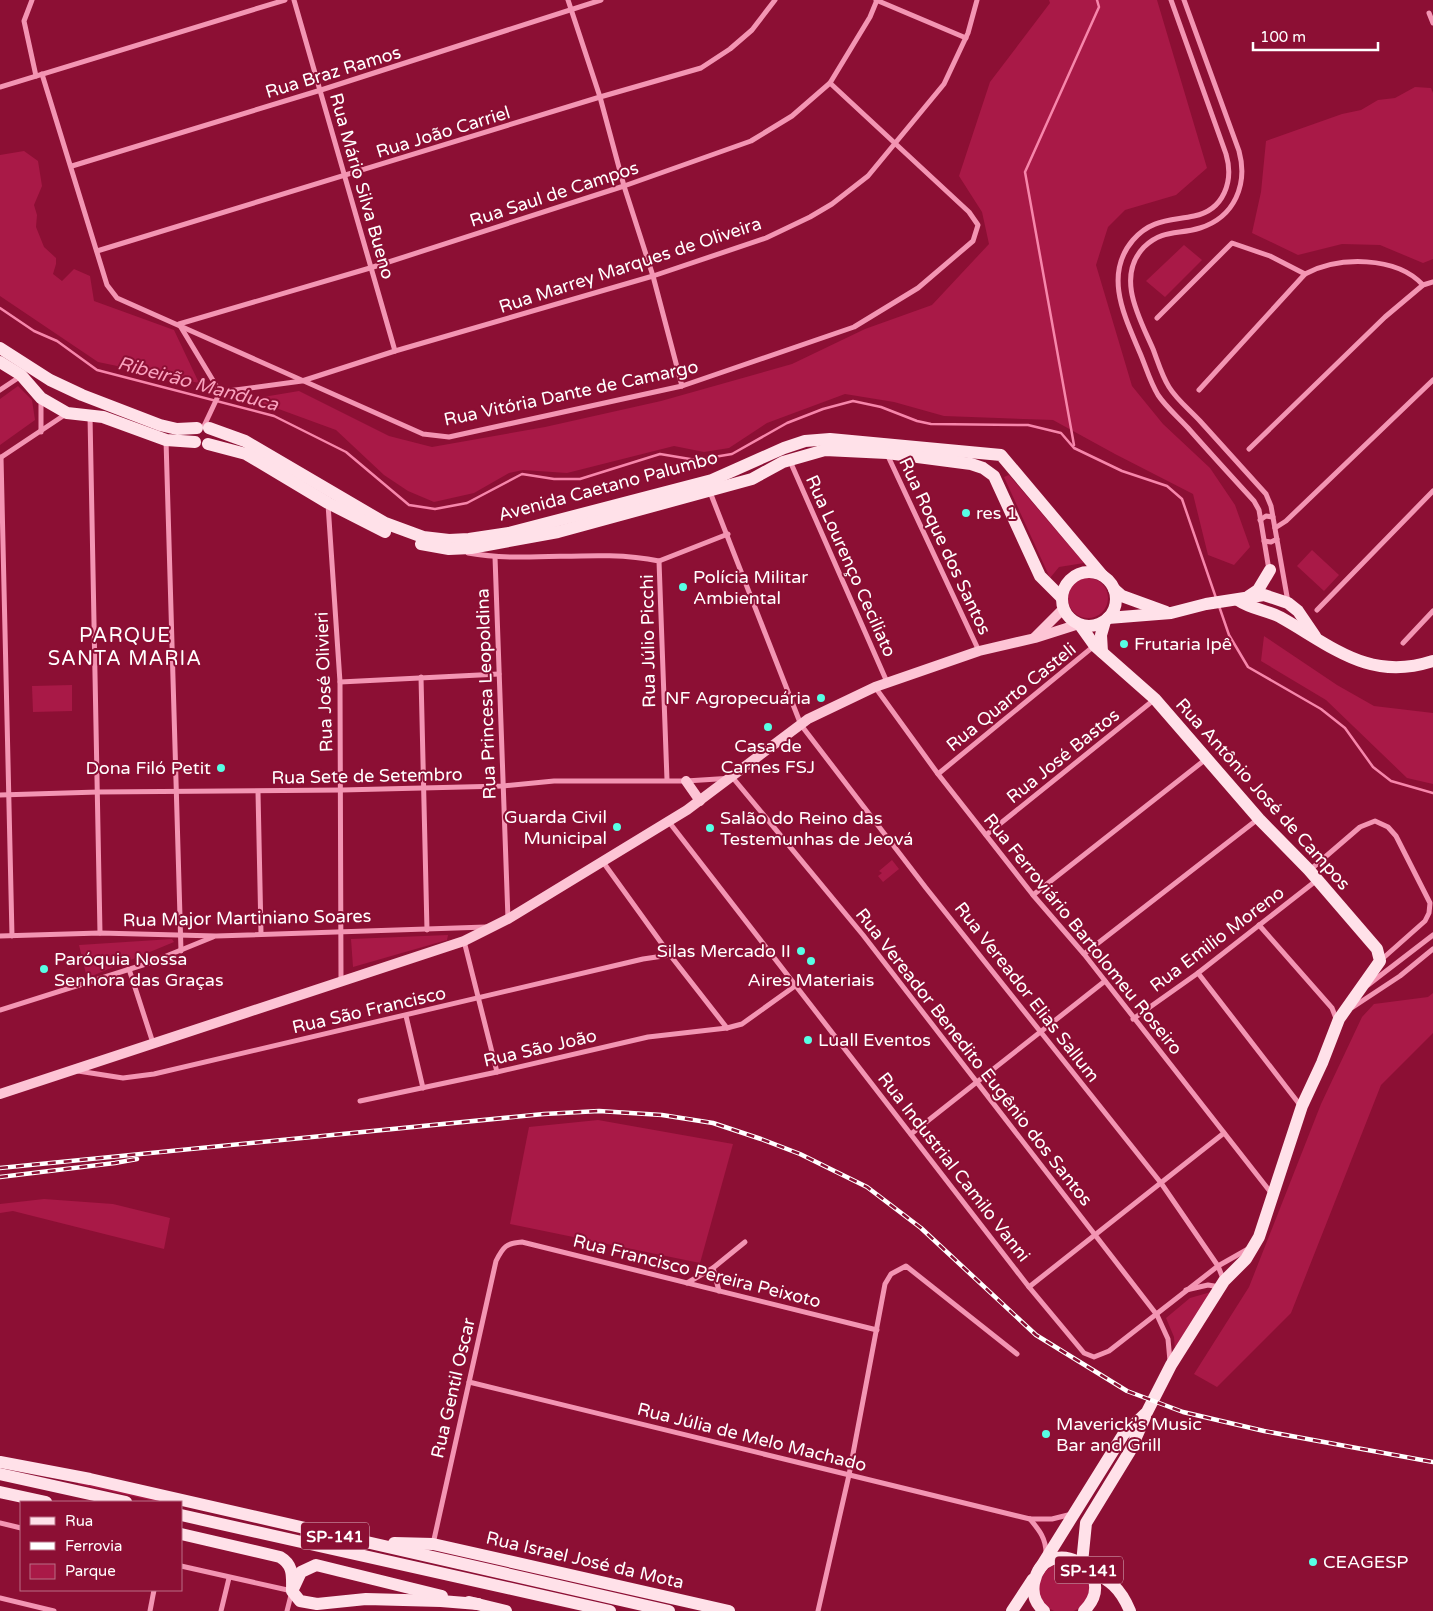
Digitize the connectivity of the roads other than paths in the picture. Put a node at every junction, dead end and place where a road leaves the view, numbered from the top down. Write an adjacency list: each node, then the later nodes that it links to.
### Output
1 (32, 0): 15 (street, Rua Vitória Dante de Camargo)
2 (285, 0): 15 (street)
3 (294, 0): 18 (street, Rua Mário Silva Bueno)
4 (568, 0): 11 (street)
5 (601, 0): 11 (street, Rua Braz Ramos)
6 (775, 0): 19 (street, Rua João Carriel)
7 (877, 0): 14 (street); 16 (street, Rua Saul de Campos)
8 (976, 0): 14 (street, Rua Marrey Marques de Oliveira)
9 (1170, 0): 45 (street)
10 (1184, 0): 44 (street)
11 (571, 10): 18 (street, Rua Braz Ramos); 19 (street)
12 (1429, 13): 13 (street)
13 (1433, 23)
14 (966, 38): 20 (street, Rua Marrey Marques de Oliveira)
15 (39, 75): 17 (street); 21 (street, Rua Vitória Dante de Camargo)
16 (830, 83): 20 (street); 23 (street, Rua Saul de Campos)
17 (0, 87)
18 (320, 90): 21 (street, Rua Braz Ramos); 22 (street, Rua Mário Silva Bueno)
19 (600, 97): 22 (street, Rua João Carriel); 23 (street)
20 (895, 144): 27 (street, Rua Marrey Marques de Oliveira); 39 (street, Rua Vitória Dante de Camargo)
21 (72, 166): 24 (street, Rua Vitória Dante de Camargo)
22 (344, 177): 24 (street, Rua João Carriel); 25 (street, Rua Mário Silva Bueno)
23 (624, 186): 25 (street, Rua Saul de Campos); 27 (street)
24 (97, 251): 31 (street, Rua Vitória Dante de Camargo)
25 (370, 268): 31 (street, Rua Saul de Campos); 33 (street, Rua Mário Silva Bueno)
26 (1306, 274): 29 (street); 30 (street); 41 (street)
27 (653, 276): 33 (street, Rua Marrey Marques de Oliveira); 39 (street)
28 (1433, 282): 29 (street)
29 (1423, 285): 52 (street)
30 (1157, 318)
31 (179, 324): 38 (street, Rua Vitória Dante de Camargo); 42 (street)
32 (0, 348): 36 (main road, Avenida Caetano Palumbo)
33 (395, 351): 38 (street, Rua Marrey Marques de Oliveira)
34 (0, 362): 35 (main road)
35 (21, 375): 40 (street); 43 (main road)
36 (50, 380): 43 (main road); 48 (main road, Avenida Caetano Palumbo)
37 (1433, 380): 61 (street)
38 (302, 381): 39 (street, Rua Vitória Dante de Camargo); 42 (street, Rua Marrey Marques de Oliveira)
39 (682, 386)
40 (0, 390)
41 (1199, 390)
42 (219, 395): 48 (street)
43 (41, 398): 46 (main road); 49 (street)
44 (1179, 398): 45 (street); 59 (street)
45 (1170, 408): 60 (street)
46 (67, 413): 47 (main road, Avenida Caetano Palumbo); 49 (street)
47 (90, 416): 50 (main road, Avenida Caetano Palumbo); 103 (street)
48 (205, 424): 51 (main road); 51 (main road); 69 (main road, Avenida Caetano Palumbo)
49 (41, 432): 54 (street)
50 (166, 440): 51 (main road, Avenida Caetano Palumbo); 105 (street)
51 (202, 443): 58 (main road, Avenida Caetano Palumbo)
52 (1249, 449)
53 (887, 453): 55 (main road, Avenida Caetano Palumbo); 73 (main road, Avenida Caetano Palumbo); 86 (street, Rua Roque dos Santos)
54 (1, 458): 106 (street)
55 (790, 459): 56 (main road, Avenida Caetano Palumbo); 91 (street, Rua Lourenço Ceciliato)
56 (710, 491): 62 (street, Rua Vereador Elias Sallum); 65 (main road, Avenida Caetano Palumbo)
57 (1433, 491): 75 (street)
58 (328, 503): 65 (main road, Avenida Caetano Palumbo); 90 (street, Rua José Olivieri)
59 (1273, 517): 60 (street); 61 (street)
60 (1260, 520): 64 (street)
61 (1275, 528): 63 (street)
62 (728, 534): 67 (street); 94 (street, Rua Vereador Elias Sallum)
63 (1277, 539): 64 (street); 74 (street)
64 (1264, 541): 68 (street)
65 (450, 549): 66 (street, Rua Júlio Picchi)
66 (495, 557): 67 (street, Rua Júlio Picchi); 88 (street, Rua Princesa Leopoldina)
67 (660, 561): 98 (street, Rua Júlio Picchi)
68 (1270, 570): 71 (street); 72 (main road)
69 (1102, 575): 70 (main road); 73 (main road)
70 (1114, 589): 78 (main road); 80 (main road)
71 (1264, 595): 72 (main road); 74 (main road); 76 (main road)
72 (1239, 599): 76 (main road); 78 (main road)
73 (1062, 603): 81 (main road); 83 (main road)
74 (1288, 603): 79 (main road); 82 (main road)
75 (1317, 610)
76 (1265, 611): 79 (main road)
77 (1433, 611): 84 (street)
78 (1171, 614): 80 (main road)
79 (1280, 617): 82 (main road)
80 (1107, 619): 81 (main road); 85 (main road)
81 (1080, 624): 83 (main road); 85 (main road, Rua Antônio José de Campos)
82 (1314, 636): 87 (main road)
83 (1035, 638): 86 (main road)
84 (1403, 643)
85 (1099, 647): 93 (main road, Rua Antônio José de Campos); 96 (street, Rua Quarto Casteli)
86 (979, 651): 91 (main road)
87 (1433, 661)
88 (500, 674): 89 (street); 100 (street, Rua Princesa Leopoldina)
89 (421, 677): 90 (street); 101 (street)
90 (340, 682): 102 (street, Rua José Olivieri)
91 (887, 683): 92 (main road)
92 (875, 687): 94 (main road); 96 (street, Rua Ferroviário Bartolomeu Roseiro)
93 (1155, 699): 95 (main road, Rua Antônio José de Campos); 111 (street, Rua José Bastos)
94 (801, 725): 97 (main road); 145 (street, Rua Vereador Elias Sallum)
95 (1206, 759): 109 (main road, Rua Antônio José de Campos); 114 (street)
96 (938, 774): 111 (street, Rua Ferroviário Bartolomeu Roseiro)
97 (733, 778): 99 (street, Rua Sete de Setembro); 108 (main road); 149 (street, Rua Vereador Benedito Eugênio dos Santos)
98 (667, 780): 99 (street, Rua Sete de Setembro); 100 (street, Rua Sete de Setembro)
99 (686, 781): 108 (main road)
100 (503, 786): 101 (street, Rua Sete de Setembro); 115 (street, Rua Princesa Leopoldina)
101 (424, 788): 102 (street, Rua Sete de Setembro); 118 (street)
102 (342, 790): 104 (street, Rua Sete de Setembro); 119 (street, Rua José Olivieri)
103 (98, 792): 105 (street, Rua Sete de Setembro); 106 (street, Rua Sete de Setembro); 120 (street)
104 (258, 792): 105 (street, Rua Sete de Setembro); 121 (street)
105 (177, 793): 125 (street)
106 (8, 795): 107 (street, Rua Sete de Setembro); 124 (street)
107 (0, 796)
108 (700, 801): 110 (main road)
109 (1259, 819): 113 (main road, Rua Antônio José de Campos); 130 (street)
110 (669, 822): 112 (main road); 137 (street, Rua Industrial Camilo Vanni)
111 (986, 834): 114 (street, Rua Ferroviário Bartolomeu Roseiro)
112 (603, 862): 115 (main road); 131 (street)
113 (1313, 875): 116 (street, Rua Emilio Moreno); 132 (main road, Rua Antônio José de Campos); 132 (street, Rua Emilio Moreno)
114 (1033, 895): 130 (street, Rua Ferroviário Bartolomeu Roseiro)
115 (508, 919): 117 (main road)
116 (1258, 925): 134 (street, Rua Emilio Moreno); 142 (street)
117 (494, 927): 118 (street, Rua Major Martiniano Soares); 127 (main road)
118 (426, 930): 119 (street, Rua Major Martiniano Soares)
119 (340, 931): 121 (street, Rua Major Martiniano Soares); 135 (street, Rua José Olivieri)
120 (100, 933): 124 (street, Rua Major Martiniano Soares); 125 (street, Rua Major Martiniano Soares)
121 (261, 933): 126 (street, Rua Major Martiniano Soares)
122 (1433, 935): 138 (street)
123 (0, 936): 124 (street, Rua Major Martiniano Soares)
124 (12, 936)
125 (181, 936): 126 (street, Rua Major Martiniano Soares); 129 (street)
126 (216, 936): 129 (street)
127 (464, 941): 135 (main road); 139 (street)
128 (1433, 949): 142 (street)
129 (181, 951): 133 (street)
130 (1084, 954): 136 (street, Rua Ferroviário Bartolomeu Roseiro)
131 (670, 955): 139 (street, Rua São Francisco); 144 (street)
132 (1378, 966): 138 (main road)
133 (129, 969): 140 (street); 146 (street)
134 (1198, 973): 143 (street, Rua Emilio Moreno); 153 (street)
135 (341, 980): 146 (main road)
136 (1105, 981): 143 (street, Rua Ferroviário Bartolomeu Roseiro); 145 (street)
137 (795, 986): 144 (street, Rua São João); 155 (street, Rua Industrial Camilo Vanni)
138 (1360, 991): 142 (main road)
139 (478, 999): 141 (street, Rua São Francisco); 148 (street)
140 (0, 1010)
141 (406, 1016): 147 (street, Rua São Francisco); 150 (street)
142 (1341, 1018): 153 (main road)
143 (1134, 1019): 154 (street, Rua Ferroviário Bartolomeu Roseiro)
144 (727, 1028): 148 (street, Rua São João)
145 (1040, 1032): 149 (street); 156 (street, Rua Vereador Elias Sallum)
146 (153, 1043): 147 (main road)
147 (72, 1070): 151 (main road)
148 (497, 1072): 150 (street, Rua São João)
149 (976, 1082): 155 (street); 158 (street, Rua Vereador Benedito Eugênio dos Santos)
150 (423, 1088): 152 (street, Rua São João)
151 (0, 1094)
152 (360, 1101)
153 (1302, 1106): 157 (main road)
154 (1224, 1133): 156 (street); 157 (street, Rua Ferroviário Bartolomeu Roseiro)
155 (911, 1134): 166 (street, Rua Industrial Camilo Vanni)
156 (1161, 1183): 158 (street); 162 (street, Rua Vereador Elias Sallum)
157 (1273, 1195): 161 (main road)
158 (1096, 1236): 166 (street); 169 (street, Rua Vereador Benedito Eugênio dos Santos)
159 (745, 1242): 163 (street)
160 (510, 1243): 164 (street, Rua Francisco Pereira Peixoto); 173 (street, Rua Gentil Oscar)
161 (1253, 1247): 162 (street); 165 (main road)
162 (1218, 1266): 165 (street, Rua Vereador Elias Sallum); 168 (street)
163 (713, 1268): 164 (street); 167 (street)
164 (687, 1283): 167 (street, Rua Francisco Pereira Peixoto)
165 (1223, 1284): 168 (street); 172 (main road)
166 (1029, 1287): 169 (street, Rua Industrial Camilo Vanni)
167 (719, 1291): 170 (street, Rua Francisco Pereira Peixoto)
168 (1183, 1291): 169 (street)
169 (1156, 1315): 172 (street, Rua Vereador Benedito Eugênio dos Santos)
170 (876, 1330): 171 (street); 177 (street)
171 (1017, 1354)
172 (1171, 1365): 174 (main road)
173 (469, 1382): 177 (street, Rua Júlia de Melo Machado); 188 (street, Rua Gentil Oscar)
174 (1147, 1412): 181 (main road); 190 (main road)
175 (0, 1462): 187 (main road, SP-141)
176 (0, 1474): 180 (main road)
177 (850, 1475): 183 (street, Rua Júlia de Melo Machado); 208 (street)
178 (0, 1492): 179 (main road)
179 (41, 1501)
180 (122, 1501)
181 (1076, 1510): 183 (street, Rua Júlia de Melo Machado); 189 (main road)
182 (182, 1515): 205 (main road, SP-141)
183 (1030, 1519): 189 (street)
184 (0, 1523): 185 (street)
185 (20, 1528)
186 (182, 1534): 195 (main road, SP-141)
187 (359, 1541): 188 (main road, Rua Israel José da Mota); 206 (main road, SP-141)
188 (433, 1544): 207 (main road, Rua Israel José da Mota)
189 (1046, 1558): 192 (main road)
190 (1084, 1565): 192 (main road, SP-141); 211 (main road, SP-141); 212 (main road, SP-141)
191 (182, 1566): 193 (street)
192 (1038, 1573): 209 (main road, SP-141); 210 (main road, SP-141)
193 (229, 1578): 195 (street); 201 (street)
194 (154, 1591): 200 (street)
195 (292, 1591): 197 (main road, SP-141); 198 (main road, SP-141); 202 (street)
196 (0, 1598): 199 (street)
197 (335, 1602): 198 (main road, SP-141); 203 (street)
198 (478, 1604): 204 (main road, SP-141)
199 (54, 1611)
200 (150, 1611)
201 (221, 1611)
202 (287, 1611)
203 (322, 1611)
204 (506, 1611)
205 (610, 1611)
206 (669, 1611)
207 (729, 1611)
208 (818, 1611)
209 (1012, 1611)
210 (1044, 1611)
211 (1084, 1611)
212 (1130, 1611)

